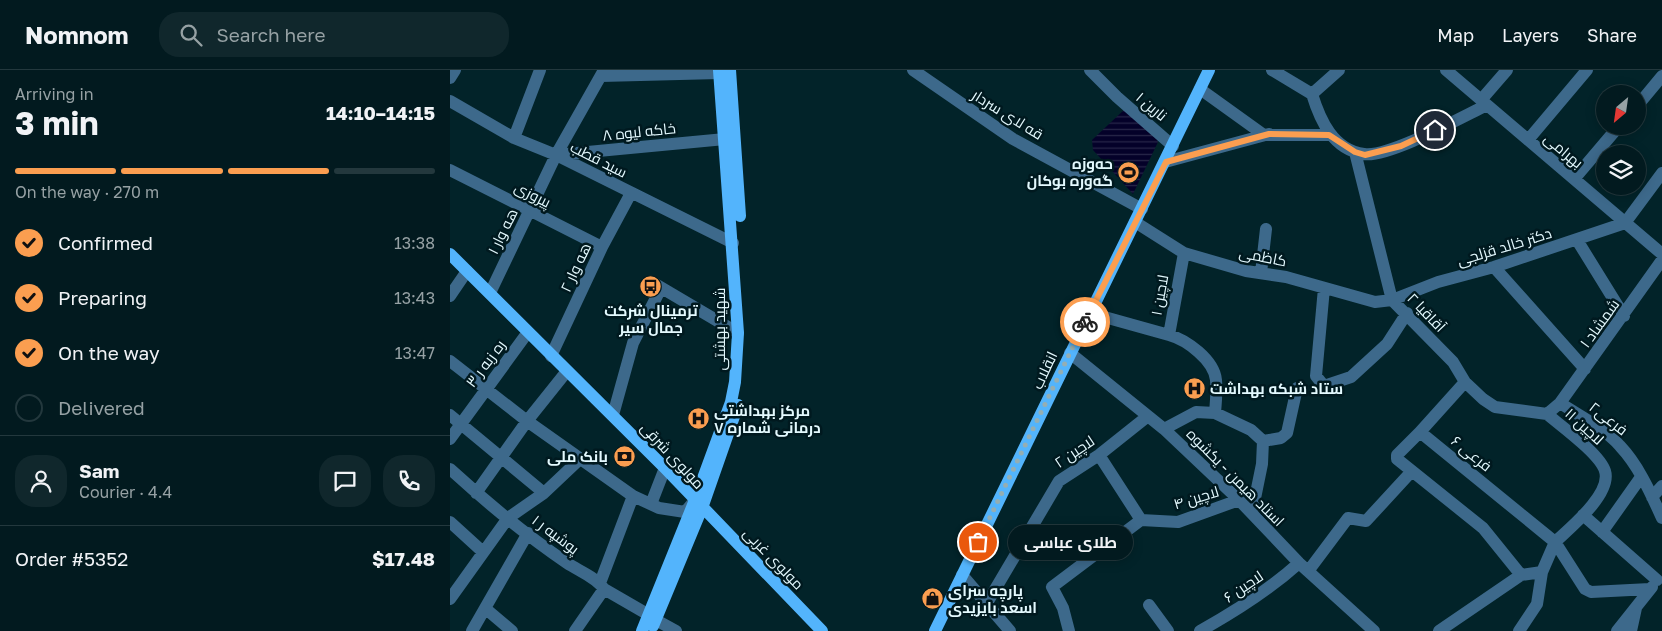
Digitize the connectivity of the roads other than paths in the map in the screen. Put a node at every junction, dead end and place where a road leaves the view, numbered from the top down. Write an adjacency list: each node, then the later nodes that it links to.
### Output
1 (455, 70): 14 (street)
2 (540, 70): 23 (street)
3 (912, 70): 34 (street, قه لای سردار)
4 (1090, 70): 26 (street, نارین ۱)
5 (1209, 70): 15 (main road, انقلاب)
6 (1272, 70): 16 (street)
7 (1339, 70): 16 (street)
8 (1446, 70): 19 (street, بهرامی)
9 (1507, 70): 19 (street)
10 (1587, 70): 25 (street)
11 (723, 71): 12 (street); 24 (main road, شهید بهشتی); 93 (main road, شهید بهشتی)
12 (602, 73): 28 (street, هه وار ۱)
13 (1662, 76): 17 (street)
14 (450, 78)
15 (1200, 90): 20 (street); 26 (main road, انقلاب)
16 (1312, 94): 21 (street)
17 (1646, 95)
18 (450, 101): 23 (street, سید قطب)
19 (1484, 103): 25 (street, بهرامی); 27 (street)
20 (1269, 134): 21 (street); 29 (street)
21 (1329, 135): 27 (street)
22 (1611, 135): 32 (street)
23 (514, 138): 28 (street, سید قطب)
24 (725, 139): 28 (street, خاکه لیوه ۸); 40 (main road, شهید بهشتی)
25 (1528, 140): 32 (street, بهرامی)
26 (1173, 146): 29 (main road, انقلاب)
27 (1355, 152): 52 (street, آقاقیا ۲)
28 (556, 156): 33 (street, سید قطب); 35 (street, هه وار ۱)
29 (1166, 162): 34 (main road, انقلاب)
30 (450, 170): 35 (street, پیروزی)
31 (1662, 173): 37 (street)
32 (1574, 179): 37 (street, بهرامی)
33 (631, 193): 40 (street, سید قطب); 41 (street, هه وار ۲)
34 (1142, 209): 36 (main road, انقلاب)
35 (530, 210): 41 (street, پیروزی); 50 (street, هه وار ۱)
36 (1135, 222): 42 (street, کاظمی); 53 (main road, انقلاب)
37 (1625, 223): 39 (street, دکتر خالد قزلجی); 44 (street, بهرامی)
38 (1266, 229): 48 (street)
39 (1576, 240): 46 (street, دکتر خالد قزلجی); 55 (street)
40 (734, 244): 57 (main road, شهید بهشتی)
41 (602, 247): 60 (street, هه وار ۲)
42 (1184, 253): 48 (street, کاظمی); 58 (street, لاچین ۱)
43 (450, 254): 47 (main road, مولوی شرقی)
44 (1662, 254)
45 (1662, 260): 55 (street, شمشاد ۱)
46 (1494, 268): 52 (street, دکتر خالد قزلجی); 62 (street)
47 (468, 271): 50 (main road, مولوی شرقی); 51 (street)
48 (1261, 273): 49 (street, کاظمی)
49 (1324, 288): 52 (street, کاظمی); 54 (street)
50 (490, 293): 56 (main road, مولوی شرقی)
51 (450, 296)
52 (1392, 300): 54 (street, آقاقیا ۲)
53 (1090, 313): 58 (street); 59 (main road, انقلاب)
54 (1407, 313): 64 (street, آقاقیا ۲)
55 (1624, 316): 62 (street, شمشاد ۱)
56 (528, 332): 60 (main road, مولوی شرقی); 66 (street, ره زبه ر ۳)
57 (738, 332): 71 (street); 93 (main road, شهید بهشتی)
58 (1169, 335): 68 (street, لاچین ۱)
59 (1070, 353): 72 (street, استاد هیمن - یکشوه); 106 (main road, انقلاب)
60 (551, 356): 63 (main road, مولوی شرقی)
61 (450, 361): 66 (street, مولوی شرقی)
62 (1585, 369): 67 (street, شمشاد ۱)
63 (567, 371): 71 (main road, مولوی شرقی); 73 (street)
64 (1465, 382): 69 (street, آقاقیا ۲); 76 (street)
65 (1297, 388): 78 (street)
66 (485, 389): 73 (street, مولوی شرقی); 74 (street, ره زبه ر ۳)
67 (1560, 403): 69 (street); 85 (street, فرعی۲)
68 (1215, 413): 75 (street); 78 (street)
69 (1547, 414): 95 (street, لاچین ۱۱)
70 (450, 415): 74 (street)
71 (613, 415): 82 (main road, مولوی شرقی)
72 (1148, 416): 75 (street, استاد هیمن - یکشوه); 79 (street, لاچین ۲)
73 (527, 421): 80 (street); 81 (street, مولوی شرقی)
74 (461, 424): 77 (street, ره زبه ر ۳); 80 (street)
75 (1164, 429): 91 (street, استاد هیمن - یکشوه)
76 (1420, 432): 84 (street); 102 (street, فرعی ۶)
77 (450, 439)
78 (1263, 441): 94 (street)
79 (1099, 455): 98 (street); 111 (street, لاچین ۲)
80 (501, 458): 87 (street); 88 (street)
81 (580, 459): 88 (street); 89 (street, مولوی شرقی)
82 (665, 468): 92 (street); 93 (main road, مولوی شرقی)
83 (450, 469): 87 (street, ۱ پوشپه ر)
84 (1412, 471): 104 (street, لاچین ۶); 107 (street)
85 (1641, 477): 90 (street, فرعی۲); 100 (street)
86 (1662, 486): 90 (street)
87 (476, 493): 96 (street, ۱ پوشپه ر)
88 (544, 493): 96 (street)
89 (633, 496): 92 (street, مولوی شرقی); 109 (street)
90 (1652, 497): 97 (street, فرعی۲)
91 (1239, 500): 94 (street, استاد هیمن - یکشوه); 98 (street, لاچین ۴)
92 (651, 504): 93 (street, مولوی شرقی)
93 (698, 504): 115 (main road, شهید بهشتی); 121 (main road, مولوی غربی)
94 (1252, 513): 104 (street, استاد هیمن - یکشوه)
95 (1583, 515): 100 (street); 102 (street, لاچین ۱۱)
96 (508, 518): 101 (street, ۱ پوشپه ر); 103 (street)
97 (1662, 518)
98 (1141, 520): 124 (street)
99 (450, 522): 103 (street)
100 (1602, 532): 108 (street)
101 (528, 533): 109 (street, ۱ پوشپه ر); 114 (street)
102 (1555, 542): 105 (street); 108 (street, فرعی ۶)
103 (483, 552): 110 (street)
104 (1304, 567): 126 (street, لاچین ۶); 127 (street, استاد هیمن - یکشوه)
105 (1542, 572): 107 (street); 129 (street)
106 (962, 575): 111 (street); 122 (main road, انقلاب)
107 (1521, 575): 128 (street)
108 (1656, 580): 112 (street)
109 (602, 586): 115 (street, ۱ پوشپه ر); 118 (street)
110 (450, 599)
111 (987, 602): 123 (street)
112 (1637, 604): 130 (street); 131 (street)
113 (1149, 605): 125 (street)
114 (486, 609): 116 (street); 117 (street)
115 (652, 622): 119 (main road, شهید بهشتی); 120 (street, ۱ پوشپه ر)
116 (472, 631)
117 (512, 631)
118 (575, 631)
119 (642, 631)
120 (676, 631)
121 (821, 631)
122 (935, 631)
123 (1010, 631)
124 (1069, 631)
125 (1168, 631)
126 (1200, 631)
127 (1374, 631)
128 (1440, 631)
129 (1519, 631)
130 (1616, 631)
131 (1631, 631)

